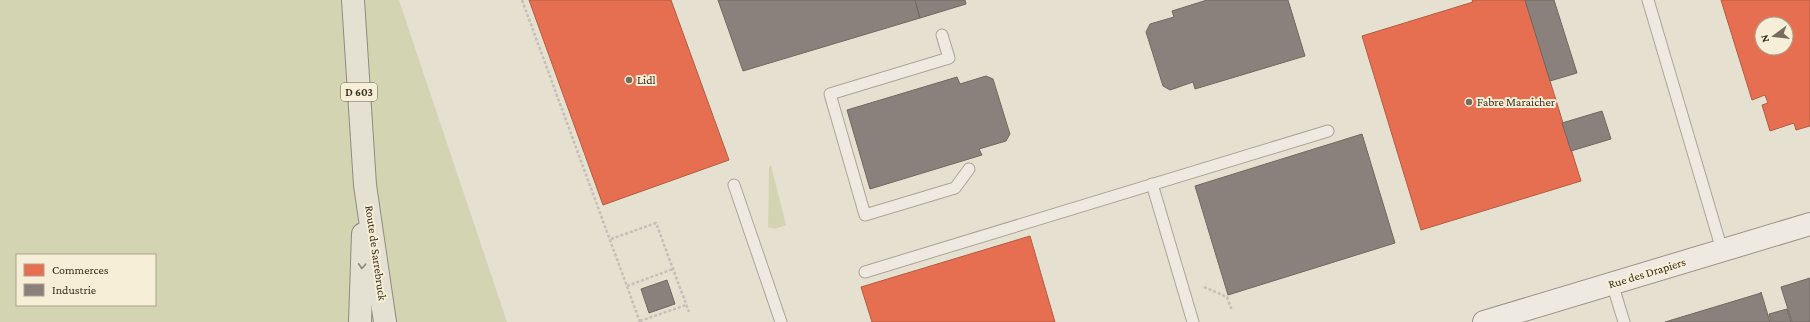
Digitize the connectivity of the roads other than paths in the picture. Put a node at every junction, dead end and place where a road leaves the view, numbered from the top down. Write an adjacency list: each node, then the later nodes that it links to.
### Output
1 (353, 0): 7 (main road, Route de Sarrebruck / D 603)
2 (1648, 0): 10 (lane)
3 (942, 35): 5 (lane)
4 (1328, 131): 6 (lane)
5 (969, 169)
6 (1152, 184): 11 (lane); 16 (lane)
7 (365, 185): 13 (main road, Route de Sarrebruck / D 603, one-way to 13); 14 (main road, Route de Sarrebruck / D 603)
8 (734, 185): 15 (lane)
9 (1810, 224): 10 (street, Rue des Drapiers)
10 (1722, 250): 12 (street, Rue des Drapiers)
11 (865, 272)
12 (1612, 284): 17 (street, Rue des Drapiers); 18 (lane)
13 (360, 322)
14 (385, 322)
15 (781, 322)
16 (1193, 322)
17 (1484, 322)
18 (1624, 322)

